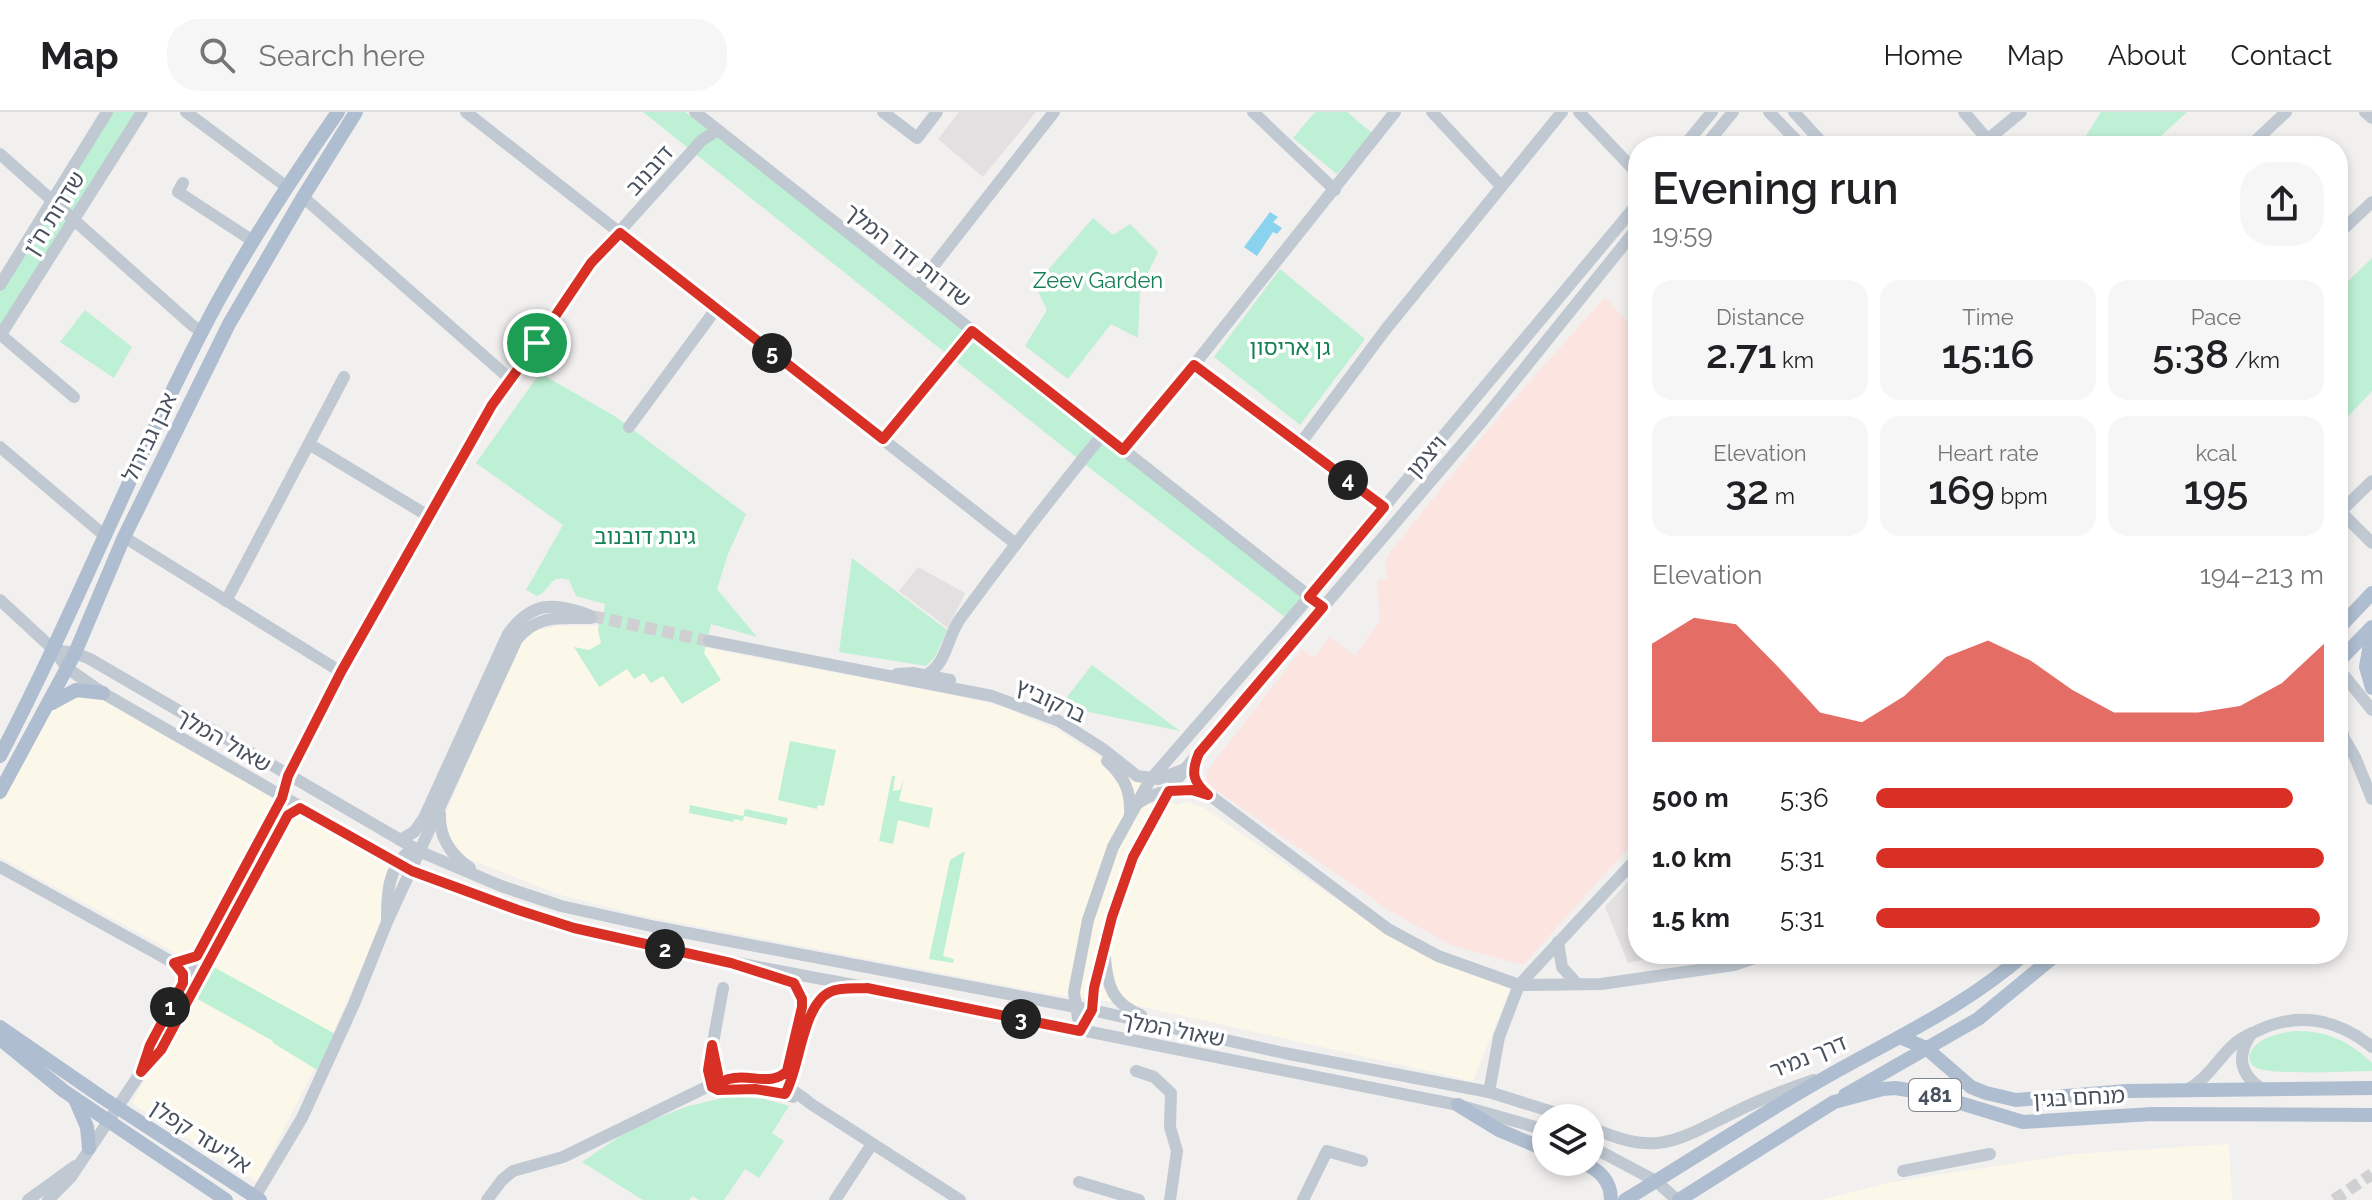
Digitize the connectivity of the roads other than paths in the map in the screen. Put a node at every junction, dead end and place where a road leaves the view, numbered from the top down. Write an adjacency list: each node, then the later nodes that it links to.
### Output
1 (107, 112): 41 (street, שדרות ח"ן)
2 (142, 112): 43 (street, שדרות ח"ן)
3 (186, 112): 37 (street)
4 (338, 112): 37 (main road, אבן גבירול)
5 (356, 112): 39 (main road, אבן גבירול)
6 (466, 112): 45 (street)
7 (695, 112): 25 (street, שדרות דוד המלך)
8 (883, 112): 9 (street)
9 (937, 112)
10 (1054, 112): 49 (street)
11 (1253, 112): 38 (street)
12 (1395, 112): 38 (street)
13 (1432, 112): 36 (street)
14 (1562, 112): 36 (street)
15 (1579, 112): 34 (street)
16 (1712, 112): 26 (street)
17 (1733, 112): 27 (street)
18 (1769, 112): 28 (street)
19 (1794, 112): 29 (street)
20 (1964, 112): 30 (street)
21 (2021, 112): 31 (street)
22 (2286, 112): 32 (street)
23 (2365, 112): 24 (street)
24 (2372, 118)
25 (718, 130): 45 (street, דובנוב); 49 (street, שדרות דוד המלך)
26 (1692, 136)
27 (1713, 136)
28 (1792, 136)
29 (1816, 136)
30 (1984, 136)
31 (1997, 136)
32 (2261, 136)
33 (0, 154): 41 (street)
34 (1628, 163)
35 (183, 183): 47 (street)
36 (1501, 186): 62 (street)
37 (287, 187): 47 (main road, אבן גבירול)
38 (1335, 190): 54 (street)
39 (303, 197): 56 (street); 71 (main road, אבן גבירול)
40 (2372, 202): 44 (street)
41 (53, 203): 43 (street); 48 (street, שדרות ח"ן)
42 (1628, 215): 67 (street, ויצמן)
43 (73, 221): 51 (street); 53 (street, שדרות ח"ן)
44 (2348, 225)
45 (620, 233): 50 (street); 56 (street, דובנוב)
46 (1628, 239): 78 (street, ויצמן)
47 (253, 241): 51 (main road, אבן גבירול)
48 (0, 285)
49 (917, 287): 52 (street, שדרות דוד המלך)
50 (716, 309): 58 (street); 60 (street)
51 (202, 331): 70 (main road, אבן גבירול)
52 (972, 331): 59 (street, שדרות דוד המלך); 60 (street)
53 (0, 335): 57 (street)
54 (1194, 365): 62 (street); 64 (street)
55 (344, 377): 61 (street)
56 (509, 378): 68 (street, דובנוב)
57 (74, 397)
58 (629, 427)
59 (1103, 434): 64 (street, שדרות דוד המלך); 73 (street)
60 (883, 439): 73 (street)
61 (309, 444): 68 (street); 77 (street)
62 (1300, 444): 67 (street)
63 (0, 447): 70 (street)
64 (1123, 450): 75 (street, שדרות דוד המלך)
65 (2372, 481): 66 (street)
66 (2348, 502)
67 (1384, 507): 75 (street, ויצמן)
68 (430, 517): 90 (street, דובנוב)
69 (2348, 519): 72 (street)
70 (105, 536): 85 (main road, אבן גבירול)
71 (124, 537): 77 (street); 87 (main road, אבן גבירול)
72 (2372, 543)
73 (1016, 544): 86 (street)
74 (2372, 593): 80 (main road)
75 (1309, 597): 78 (street, שדרות דוד המלך); 103 (street, ויצמן)
76 (0, 600): 85 (street, שאול המלך)
77 (226, 601): 90 (street)
78 (1323, 607): 99 (street, ויצמן)
79 (592, 617): 81 (street)
80 (2348, 618)
81 (526, 623): 111 (street); 114 (street)
82 (2372, 627): 88 (main road)
83 (2372, 633): 93 (main road)
84 (709, 641): 91 (street, ברקוביץ)
85 (54, 650): 87 (street, שאול המלך); 89 (street, שאול המלך); 100 (main road, אבן גבירול)
86 (946, 652): 91 (street); 91 (street)
87 (75, 653): 89 (main road, אבן גבירול); 102 (street, שאול המלך)
88 (2348, 654)
89 (67, 668): 94 (street, שאול המלך); 95 (main road, אבן גבירול)
90 (341, 672): 102 (street, דובנוב)
91 (934, 676): 97 (street, ברקוביץ); 103 (street, ברקוביץ)
92 (2348, 678): 96 (street)
93 (2372, 688)
94 (103, 693): 95 (main road); 108 (street, שאול המלך)
95 (49, 705): 105 (main road, אבן גבירול)
96 (2372, 710)
97 (1061, 723): 103 (street, ברקוביץ); 112 (street)
98 (2348, 746): 109 (street)
99 (1199, 753): 101 (street, ויצמן); 107 (street)
100 (0, 754)
101 (1185, 769): 103 (street); 104 (street, ויצמן)
102 (288, 776): 108 (street, דובנוב); 114 (street, שאול המלך)
103 (1150, 780): 106 (street, ויצמן); 112 (street, ויצמן)
104 (1169, 791): 106 (street); 107 (street); 113 (street, ויצמן)
105 (0, 792)
106 (1155, 794): 112 (street); 113 (street, ויצמן)
107 (1208, 795): 132 (street)
108 (282, 798): 110 (street, שאול המלך); 124 (street, דובנוב)
109 (2372, 799)
110 (300, 808): 116 (street, שאול המלך); 146 (street, דובנוב)
111 (440, 810): 115 (street); 120 (street)
112 (1132, 810): 135 (street, ויצמן)
113 (1152, 821): 123 (street, ויצמן)
114 (400, 840): 115 (street, שאול המלך)
115 (421, 852): 116 (street); 119 (street); 120 (street, שאול המלך)
116 (398, 863): 119 (street, שאול המלך); 121 (street)
117 (0, 867): 125 (street)
118 (1628, 868): 122 (street)
119 (412, 871): 121 (street); 126 (street, שאול המלך)
120 (501, 886): 135 (street, שאול המלך)
121 (387, 922): 177 (street)
122 (1558, 942): 131 (street); 132 (street)
123 (1104, 949): 136 (street, ויצמן); 138 (street)
124 (197, 956): 125 (street); 130 (street, דובנוב)
125 (174, 963): 130 (street)
126 (731, 963): 134 (street, שאול המלך); 147 (street)
127 (1734, 964): 131 (street)
128 (2012, 964): 141 (main road, דרך נמיר)
129 (2045, 964): 144 (main road, דרך נמיר)
130 (183, 983): 146 (street, דובנוב)
131 (1577, 984): 132 (street)
132 (1519, 985): 155 (street)
133 (723, 988): 150 (street)
134 (867, 988): 139 (street, שאול המלך); 147 (street)
135 (1077, 1008): 136 (street, שאול המלך); 139 (street, ויצמן)
136 (1092, 1010): 138 (street, שאול המלך); 139 (street, ויצמן)
137 (0, 1027): 161 (main road, אליעזר קפלן)
138 (1178, 1029): 155 (street, שאול המלך)
139 (1080, 1031): 159 (street, שאול המלך)
140 (2252, 1033): 143 (street); 153 (street); 154 (street)
141 (1902, 1038): 144 (main road, מנחם בגין / 481); 148 (main road, דרך נמיר)
142 (0, 1039): 156 (main road, אליעזר קפלן)
143 (2372, 1047)
144 (1926, 1048): 154 (main road, מנחם בגין / 481); 157 (main road, דרך נמיר)
145 (1136, 1071): 185 (street)
146 (141, 1072): 161 (street, דובנוב)
147 (790, 1072): 149 (street); 152 (street); 158 (street)
148 (1829, 1075): 165 (street, דרך נמיר); 175 (main road)
149 (771, 1080): 150 (street); 152 (street)
150 (712, 1087): 152 (street); 181 (street)
151 (2372, 1088): 153 (main road, מנחם בגין / 481)
152 (786, 1089): 158 (street)
153 (2262, 1089): 154 (main road, מנחם בגין / 481)
154 (2187, 1090)
155 (1489, 1092): 160 (street)
156 (75, 1099): 163 (main road, אליעזר קפלן); 168 (main road)
157 (1834, 1102): 162 (main road, מנחם בגין / 481); 189 (main road, מנחם בגין)
158 (811, 1104): 166 (street)
159 (1458, 1105): 164 (street, שאול המלך); 167 (main road)
160 (1532, 1105)
161 (118, 1108): 163 (street, דובנוב); 177 (main road, אליעזר קפלן)
162 (2372, 1115)
163 (108, 1122): 168 (street, דובנוב); 180 (main road, אליעזר קפלן)
164 (1532, 1126)
165 (1604, 1132)
166 (872, 1144): 182 (street); 183 (street)
167 (1532, 1144)
168 (89, 1148): 172 (street, דובנוב)
169 (1604, 1153): 175 (street)
170 (1990, 1154): 173 (street)
171 (1362, 1161): 186 (street)
172 (78, 1164): 178 (street); 179 (street, דובנוב)
173 (1903, 1171)
174 (1602, 1176): 187 (main road)
175 (1656, 1181): 188 (main road); 189 (street)
176 (1079, 1182): 184 (street)
177 (256, 1199)
178 (28, 1200)
179 (48, 1200)
180 (226, 1200)
181 (487, 1200)
182 (835, 1200)
183 (960, 1200)
184 (1139, 1200)
185 (1170, 1200)
186 (1303, 1200)
187 (1611, 1200)
188 (1625, 1200)
189 (1678, 1200)

